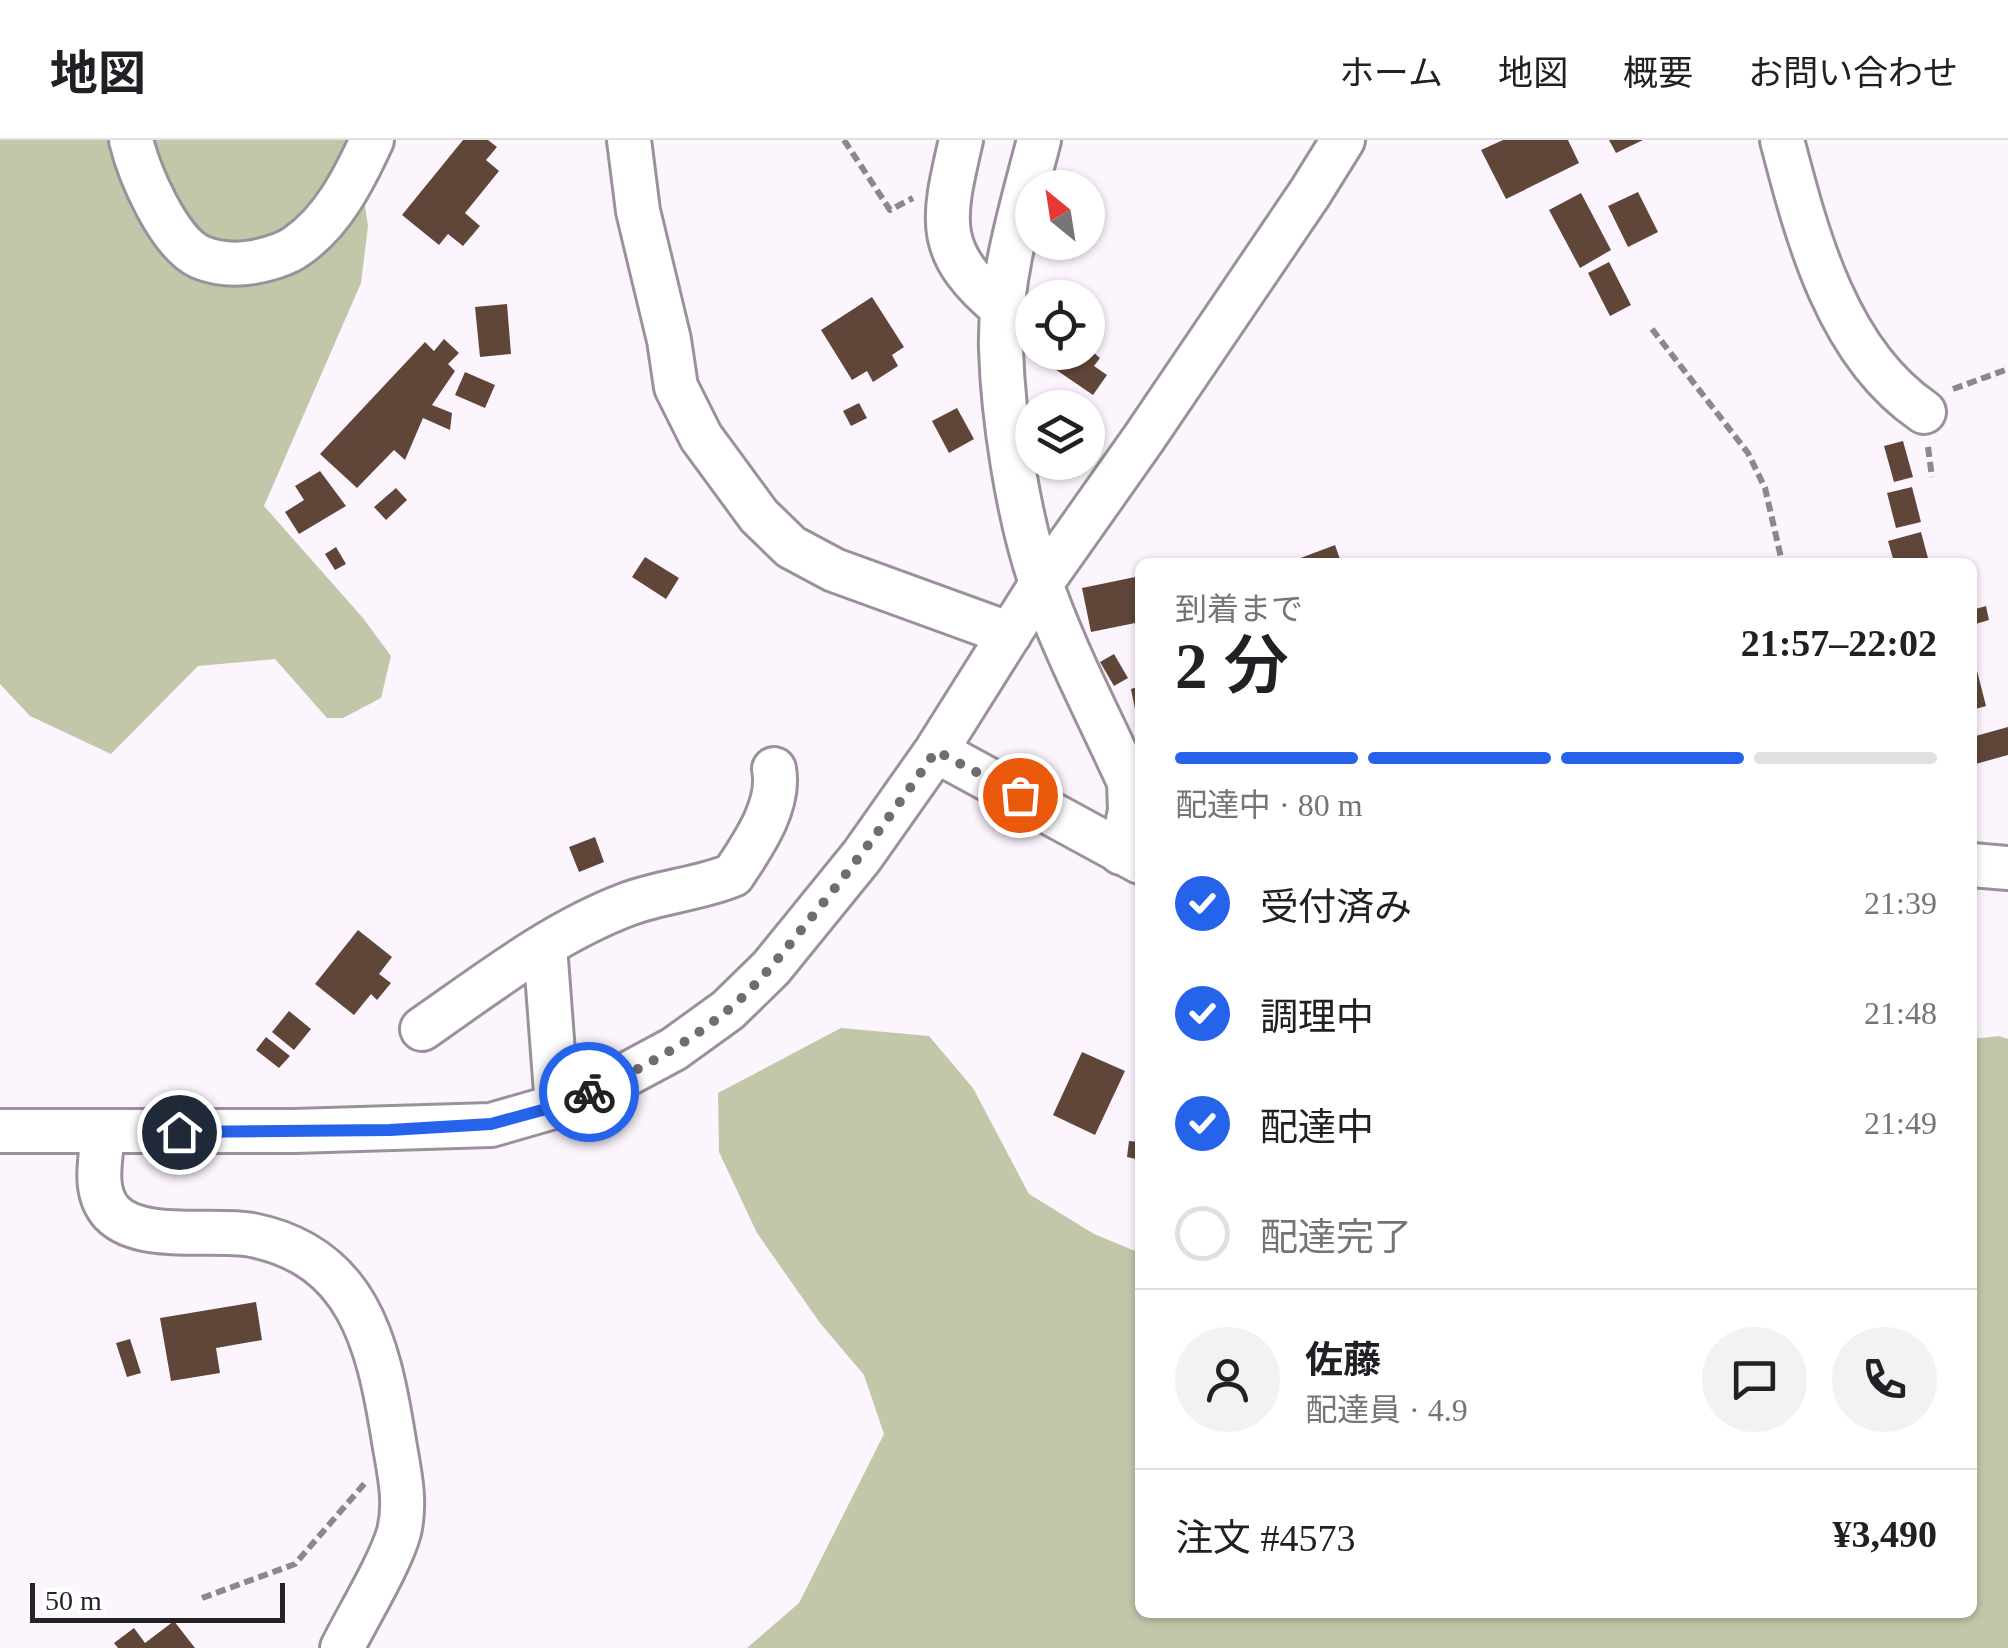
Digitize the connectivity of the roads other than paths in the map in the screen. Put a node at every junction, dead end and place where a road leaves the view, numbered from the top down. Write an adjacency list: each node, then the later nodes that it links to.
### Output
1 (131, 140): 2 (street)
2 (372, 140)
3 (629, 140): 11 (street)
4 (1039, 140): 8 (street)
5 (1342, 140): 10 (street)
6 (1782, 140): 9 (street)
7 (959, 148): 8 (street)
8 (1004, 310): 10 (street)
9 (1924, 412)
10 (1041, 584): 11 (street); 14 (street)
11 (1010, 634): 12 (street)
12 (936, 751): 16 (street); 21 (street)
13 (774, 768): 19 (street)
14 (1135, 789)
15 (1135, 802): 16 (street)
16 (1130, 857)
17 (1977, 865): 18 (street)
18 (2008, 868)
19 (545, 946): 20 (street); 21 (street)
20 (422, 1030)
21 (557, 1106): 23 (street)
22 (0, 1131): 23 (street)
23 (103, 1133): 24 (street)
24 (342, 1648)

